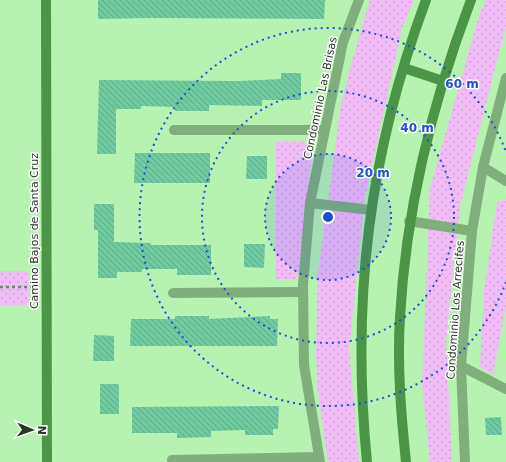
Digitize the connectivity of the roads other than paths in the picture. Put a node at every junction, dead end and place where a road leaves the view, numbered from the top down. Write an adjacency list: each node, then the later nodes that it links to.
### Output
1 (46, 0): 22 (street, Camino Bajos de Santa Cruz)
2 (359, 0): 9 (street, Condominio Las Brisas)
3 (426, 0): 5 (street)
4 (471, 0): 7 (street)
5 (404, 68): 7 (street); 13 (street)
6 (506, 78): 10 (street, Condominio Los Arrecifes)
7 (443, 81): 14 (street)
8 (174, 130): 9 (street)
9 (324, 130): 12 (street, Condominio Las Brisas)
10 (483, 167): 11 (street); 15 (street, Condominio Los Arrecifes)
11 (506, 180)
12 (310, 203): 13 (street); 16 (street, Condominio Las Brisas)
13 (371, 210): 23 (street)
14 (409, 221): 15 (street, Condominio Los Arrecifes); 24 (street)
15 (472, 231): 18 (street, Condominio Los Arrecifes)
16 (303, 292): 17 (street); 20 (street, Condominio Las Brisas)
17 (173, 293)
18 (461, 366): 19 (street); 25 (street, Condominio Los Arrecifes)
19 (506, 389)
20 (319, 459): 21 (street)
21 (172, 460)
22 (47, 462)
23 (367, 462)
24 (406, 462)
25 (465, 462)

